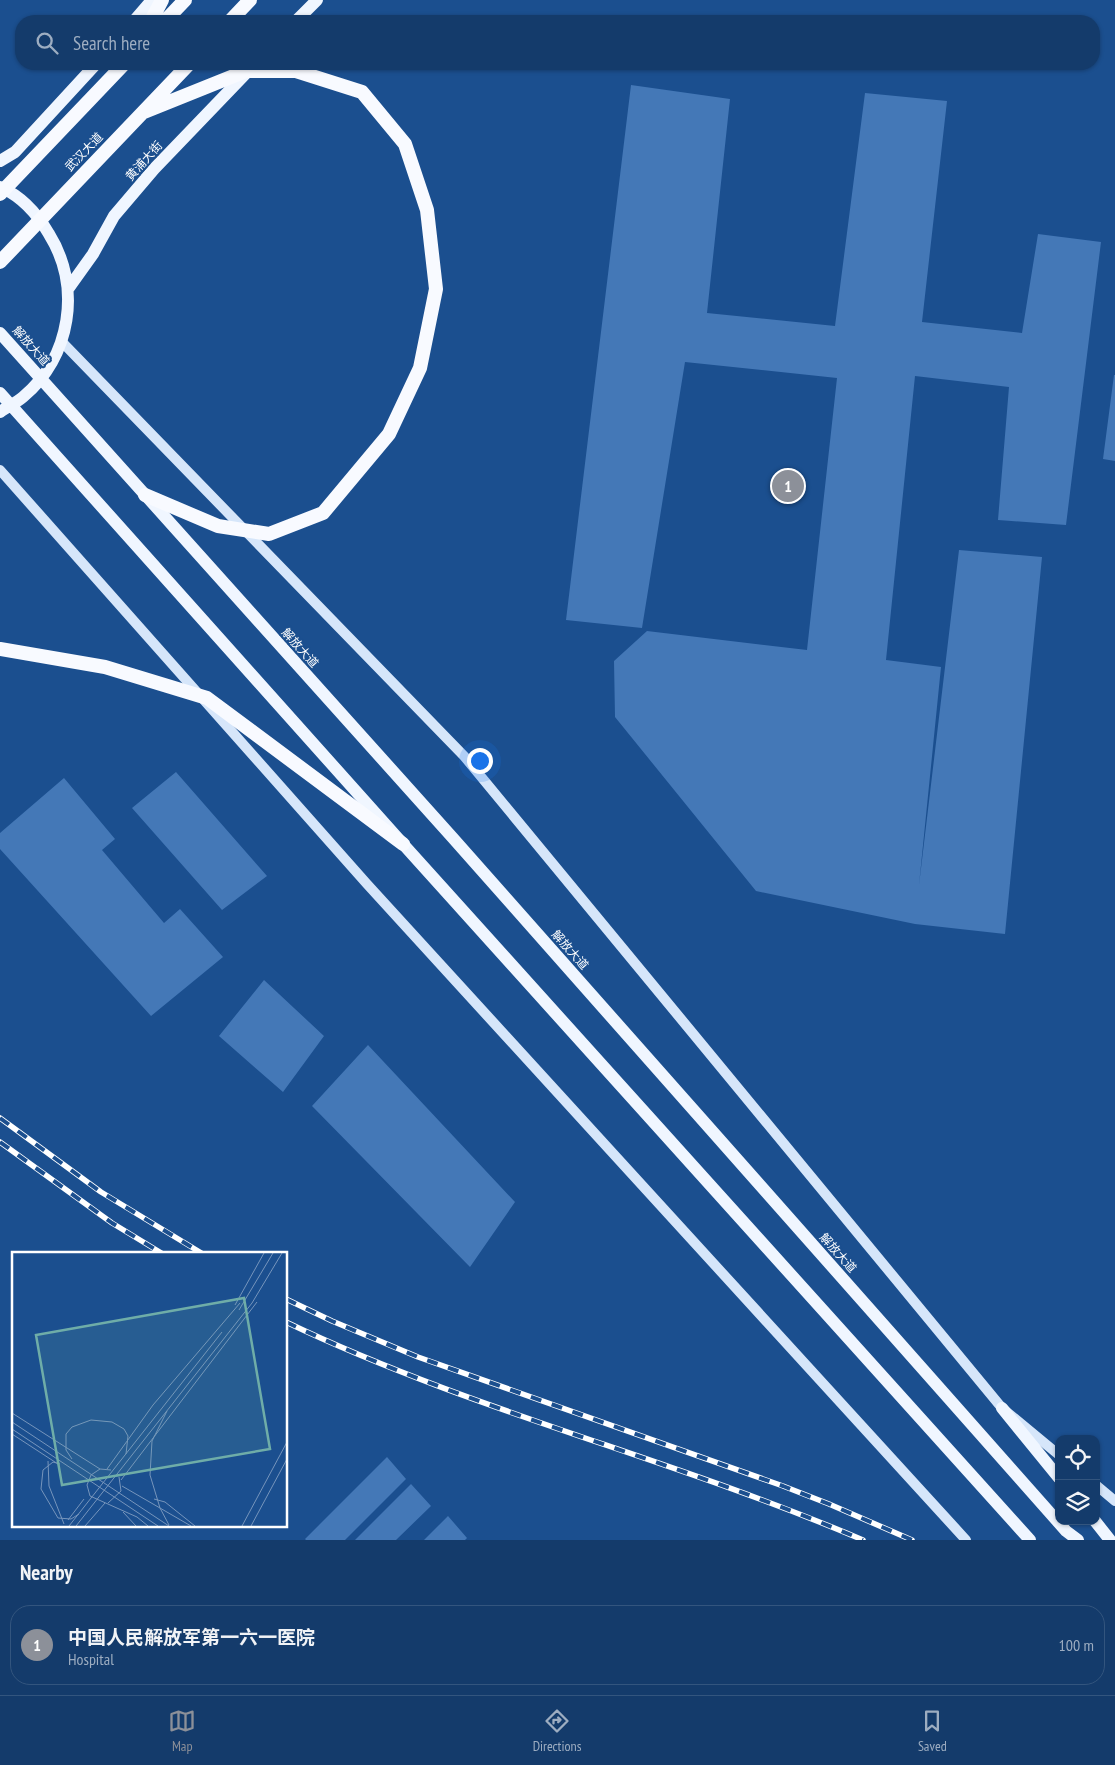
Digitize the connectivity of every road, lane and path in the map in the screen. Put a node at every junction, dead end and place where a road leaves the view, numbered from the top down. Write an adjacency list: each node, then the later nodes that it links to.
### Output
1 (152, 0): 6 (main road)
2 (162, 0): 7 (highway)
3 (185, 0): 8 (highway)
4 (250, 0): 9 (highway)
5 (317, 0): 10 (main road)
6 (139, 15)
7 (154, 15)
8 (171, 15)
9 (236, 15)
10 (302, 15)
11 (90, 70): 16 (main road)
12 (118, 70): 18 (highway)
13 (183, 70): 15 (highway, 武汉大道)
14 (249, 70): 20 (main road, 黄浦大街)
15 (144, 112): 19 (highway, 武汉大道); 26 (highway)
16 (0, 161)
17 (0, 187): 20 (main road, 解放大道)
18 (0, 194)
19 (0, 262)
20 (68, 288): 22 (main road, 解放大道)
21 (0, 333): 26 (main road, 解放大道)
22 (62, 342): 24 (main road, 解放大道); 29 (main road, 解放大道)
23 (0, 393): 28 (main road)
24 (0, 412)
25 (0, 470): 35 (main road)
26 (145, 494): 37 (main road, 解放大道)
27 (0, 649): 28 (highway)
28 (403, 844): 36 (main road)
29 (1002, 1408): 30 (main road, 解放大道); 31 (main road)
30 (1055, 1452)
31 (1055, 1473)
32 (1100, 1489): 33 (main road)
33 (1115, 1501)
34 (1098, 1525): 38 (main road)
35 (966, 1540)
36 (1030, 1540)
37 (1078, 1540)
38 (1110, 1540)

